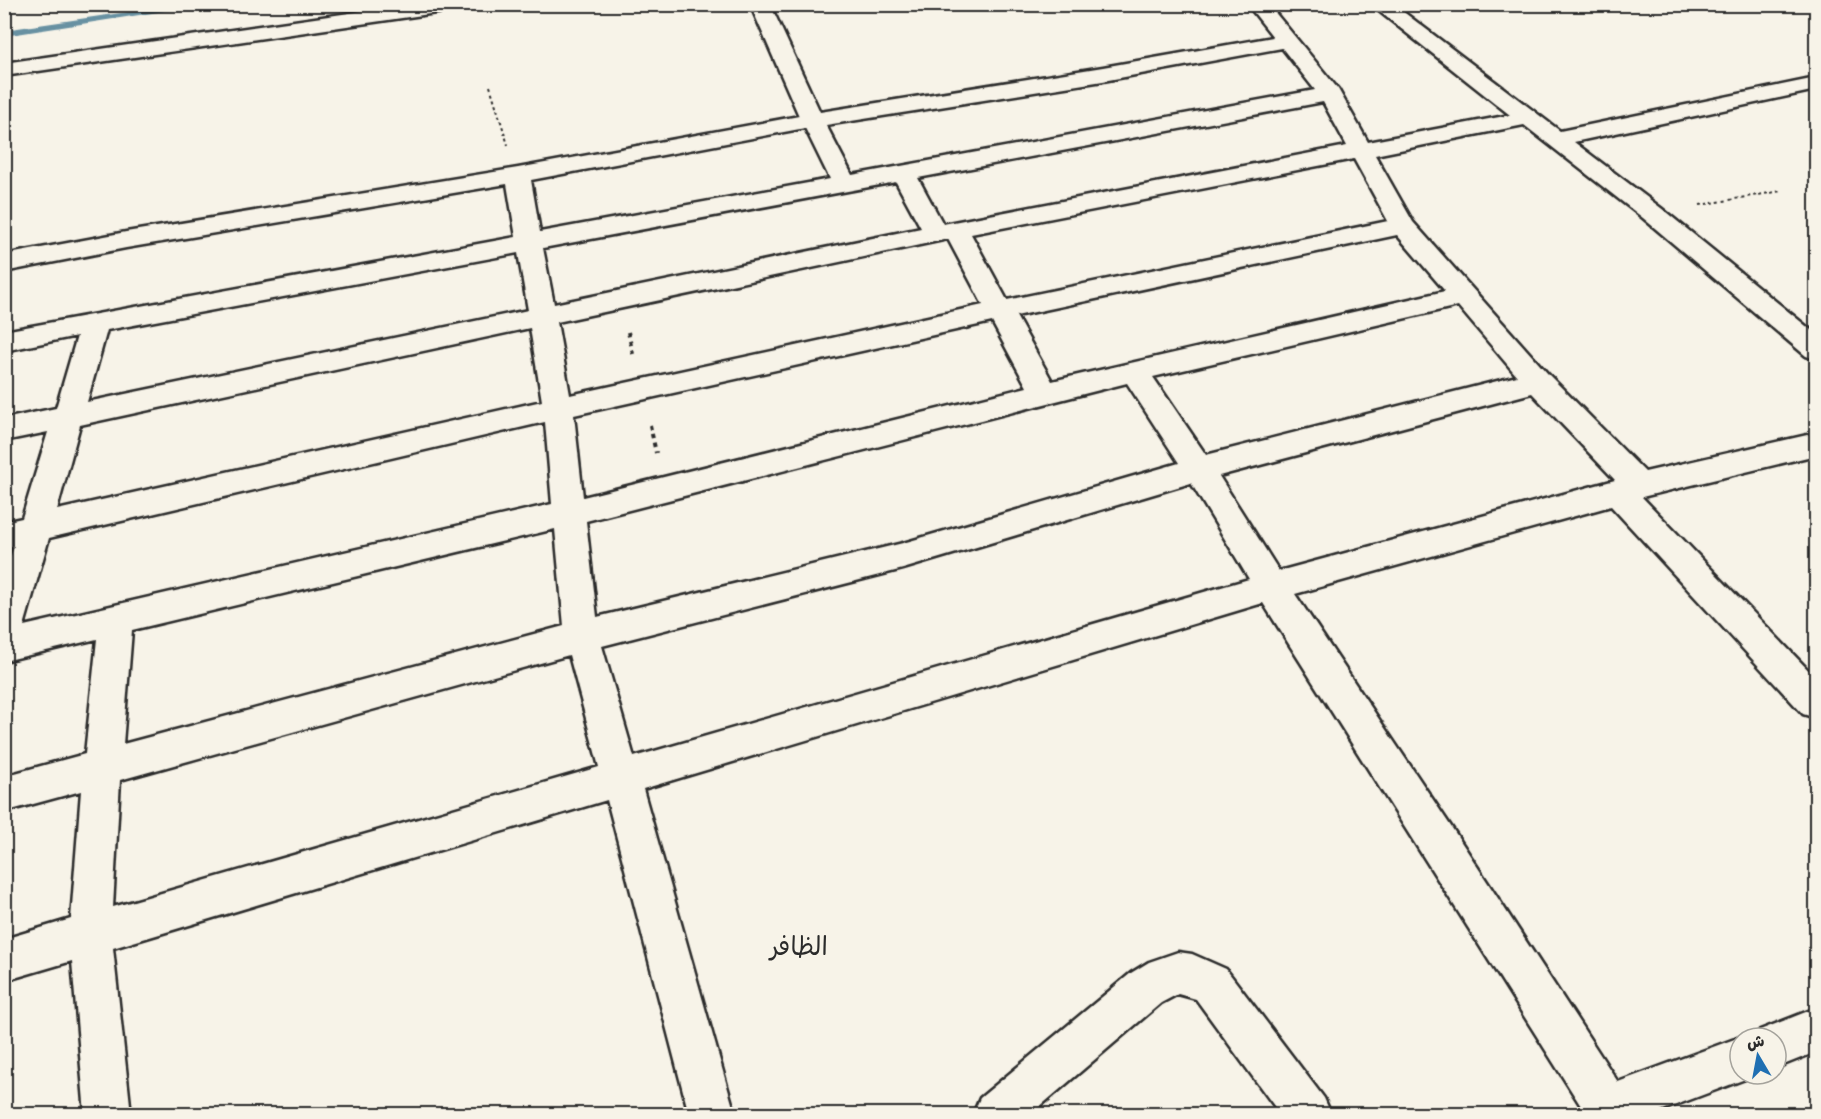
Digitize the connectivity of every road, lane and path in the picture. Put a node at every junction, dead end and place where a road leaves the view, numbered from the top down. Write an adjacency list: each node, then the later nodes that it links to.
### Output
1 (457, 4): 6 (street)
2 (760, 4): 11 (street)
3 (1257, 4): 5 (street)
4 (1380, 4): 10 (street)
5 (1288, 41): 9 (street); 11 (street)
6 (4, 70)
7 (1816, 84): 12 (street)
8 (490, 86): 15 (path)
9 (1330, 94): 13 (street); 14 (street)
10 (1527, 118): 12 (street); 13 (street)
11 (812, 120): 15 (street); 16 (street)
12 (1554, 139): 18 (street)
13 (1361, 150): 19 (street); 20 (street)
14 (903, 173): 16 (street); 20 (street)
15 (518, 174): 21 (street); 22 (street)
16 (844, 183): 21 (street)
17 (1781, 191): 18 (path)
18 (1652, 213): 28 (street)
19 (1403, 226): 23 (street); 24 (street)
20 (945, 231): 24 (street); 25 (street)
21 (528, 244): 25 (street); 26 (street)
22 (4, 264)
23 (1463, 296): 29 (street); 30 (street)
24 (998, 311): 31 (street); 32 (street)
25 (543, 315): 32 (street); 33 (street)
26 (95, 322): 27 (street); 33 (street)
27 (4, 341)
28 (1813, 342)
29 (1134, 371): 31 (street); 36 (street)
30 (1538, 381): 36 (street); 37 (street)
31 (1045, 394): 38 (street)
32 (558, 408): 38 (street); 39 (street)
33 (70, 416): 34 (street); 39 (street)
34 (4, 430)
35 (1816, 444): 37 (street)
36 (1199, 469): 41 (street); 44 (street)
37 (1628, 489): 41 (street); 46 (street)
38 (568, 513): 42 (street); 44 (street)
39 (36, 528): 40 (street); 43 (street)
40 (4, 535)
41 (1271, 587): 48 (street); 55 (street)
42 (116, 619): 45 (street); 47 (street)
43 (4, 636)
44 (582, 636): 47 (street); 48 (street)
45 (4, 646)
46 (1816, 702)
47 (102, 770): 49 (street); 50 (street)
48 (621, 780): 50 (street); 57 (street)
49 (4, 794)
50 (91, 935): 51 (street); 56 (street)
51 (4, 960)
52 (1816, 1030): 53 (street)
53 (1788, 1041)
54 (1728, 1064): 55 (street)
55 (1610, 1111)
56 (108, 1114)
57 (712, 1114)
58 (996, 1114): 59 (street)
59 (1308, 1114)

